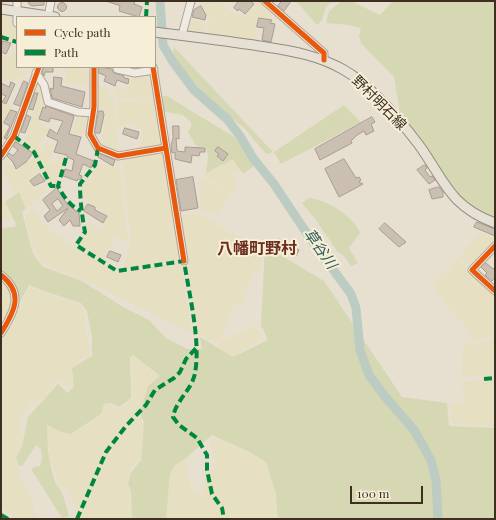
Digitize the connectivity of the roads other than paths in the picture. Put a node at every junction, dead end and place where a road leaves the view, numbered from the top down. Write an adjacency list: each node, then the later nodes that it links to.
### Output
1 (17, 1): 6 (street)
2 (51, 1): 9 (street)
3 (191, 1): 11 (street)
4 (265, 1): 12 (street)
5 (1, 9): 6 (main road)
6 (17, 11): 7 (street); 8 (main road)
7 (17, 16)
8 (44, 16)
9 (50, 16)
10 (156, 32): 11 (main road, 野村明石線)
11 (182, 35): 12 (main road, 野村明石線)
12 (324, 60): 20 (main road, 野村明石線)
13 (94, 68): 17 (street)
14 (38, 69): 17 (street); 19 (street)
15 (117, 69): 16 (street)
16 (154, 69): 18 (street)
17 (93, 113): 18 (street)
18 (166, 148): 22 (street)
19 (1, 156)
20 (495, 223)
21 (495, 246): 24 (street)
22 (184, 261)
23 (1, 275): 25 (street)
24 (495, 291)
25 (1, 333)

